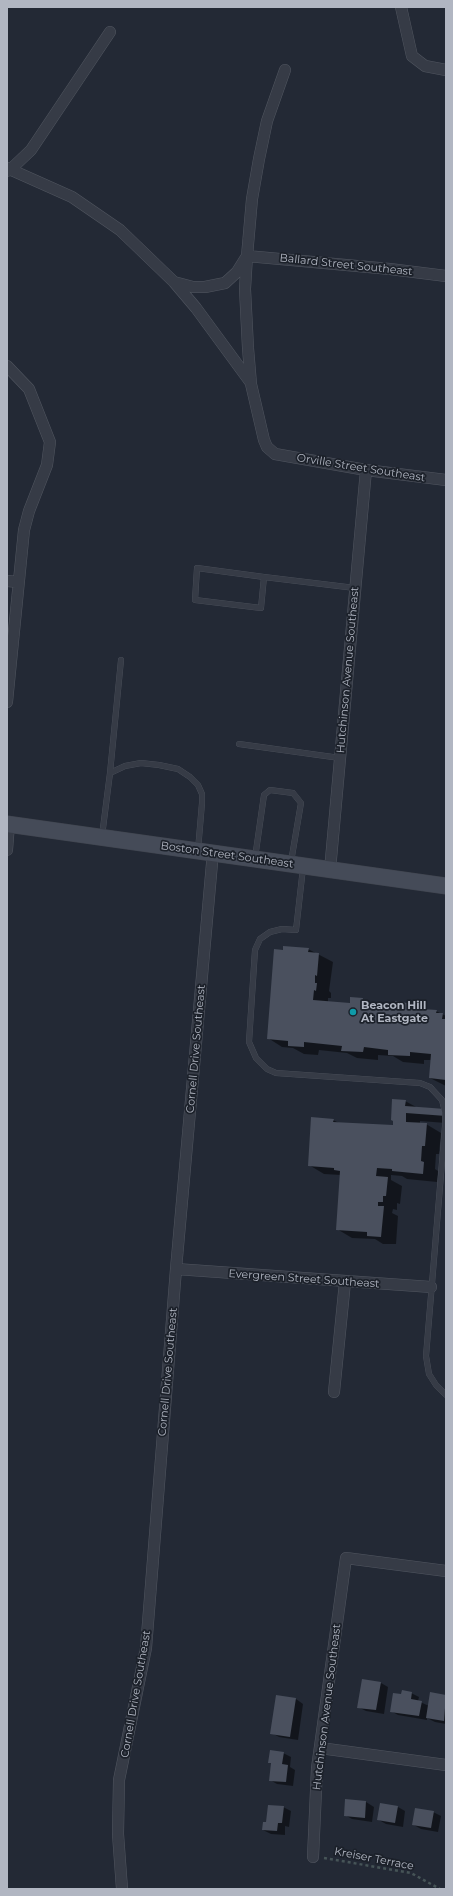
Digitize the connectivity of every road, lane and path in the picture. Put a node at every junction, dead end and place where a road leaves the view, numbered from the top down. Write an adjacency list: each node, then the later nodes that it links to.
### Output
1 (401, 7): 4 (street)
2 (110, 32): 5 (street)
3 (285, 70): 6 (street)
4 (446, 70)
5 (8, 169): 8 (street)
6 (247, 256): 7 (street, Ballard Street Southeast); 8 (street); 10 (street)
7 (446, 276)
8 (174, 282): 10 (street)
9 (7, 366): 15 (street)
10 (251, 384): 11 (street, Orville Street Southeast)
11 (366, 470): 12 (street, Orville Street Southeast); 16 (street, Hutchinson Avenue Southeast)
12 (446, 480)
13 (264, 577): 13 (lane); 16 (lane)
14 (7, 581): 15 (street)
15 (19, 582): 18 (street)
16 (355, 588): 20 (street, Hutchinson Avenue Southeast)
17 (121, 660): 21 (lane)
18 (7, 702)
19 (239, 744): 20 (lane)
20 (340, 758): 28 (street, Hutchinson Avenue Southeast)
21 (110, 774): 23 (lane); 25 (lane)
22 (8, 824): 23 (street, Boston Street Southeast); 24 (street)
23 (102, 837): 25 (street, Boston Street Southeast)
24 (7, 850)
25 (205, 851): 26 (street, Boston Street Southeast); 30 (street, Cornell Drive Southeast)
26 (255, 859): 27 (street, Boston Street Southeast); 27 (lane)
27 (297, 865): 28 (street, Boston Street Southeast); 32 (lane)
28 (330, 870): 29 (street, Boston Street Southeast)
29 (446, 886)
30 (176, 1269): 31 (street, Evergreen Street Southeast); 39 (street, Cornell Drive Southeast)
31 (345, 1282): 32 (street, Evergreen Street Southeast); 33 (street)
32 (431, 1287): 34 (lane)
33 (334, 1392)
34 (446, 1395)
35 (446, 1571): 36 (street, Hutchinson Avenue Southeast)
36 (320, 1748): 37 (street); 38 (street, Hutchinson Avenue Southeast)
37 (446, 1765)
38 (313, 1857): 40 (path, Kreiser Terrace)
39 (122, 1889)
40 (440, 1889)

